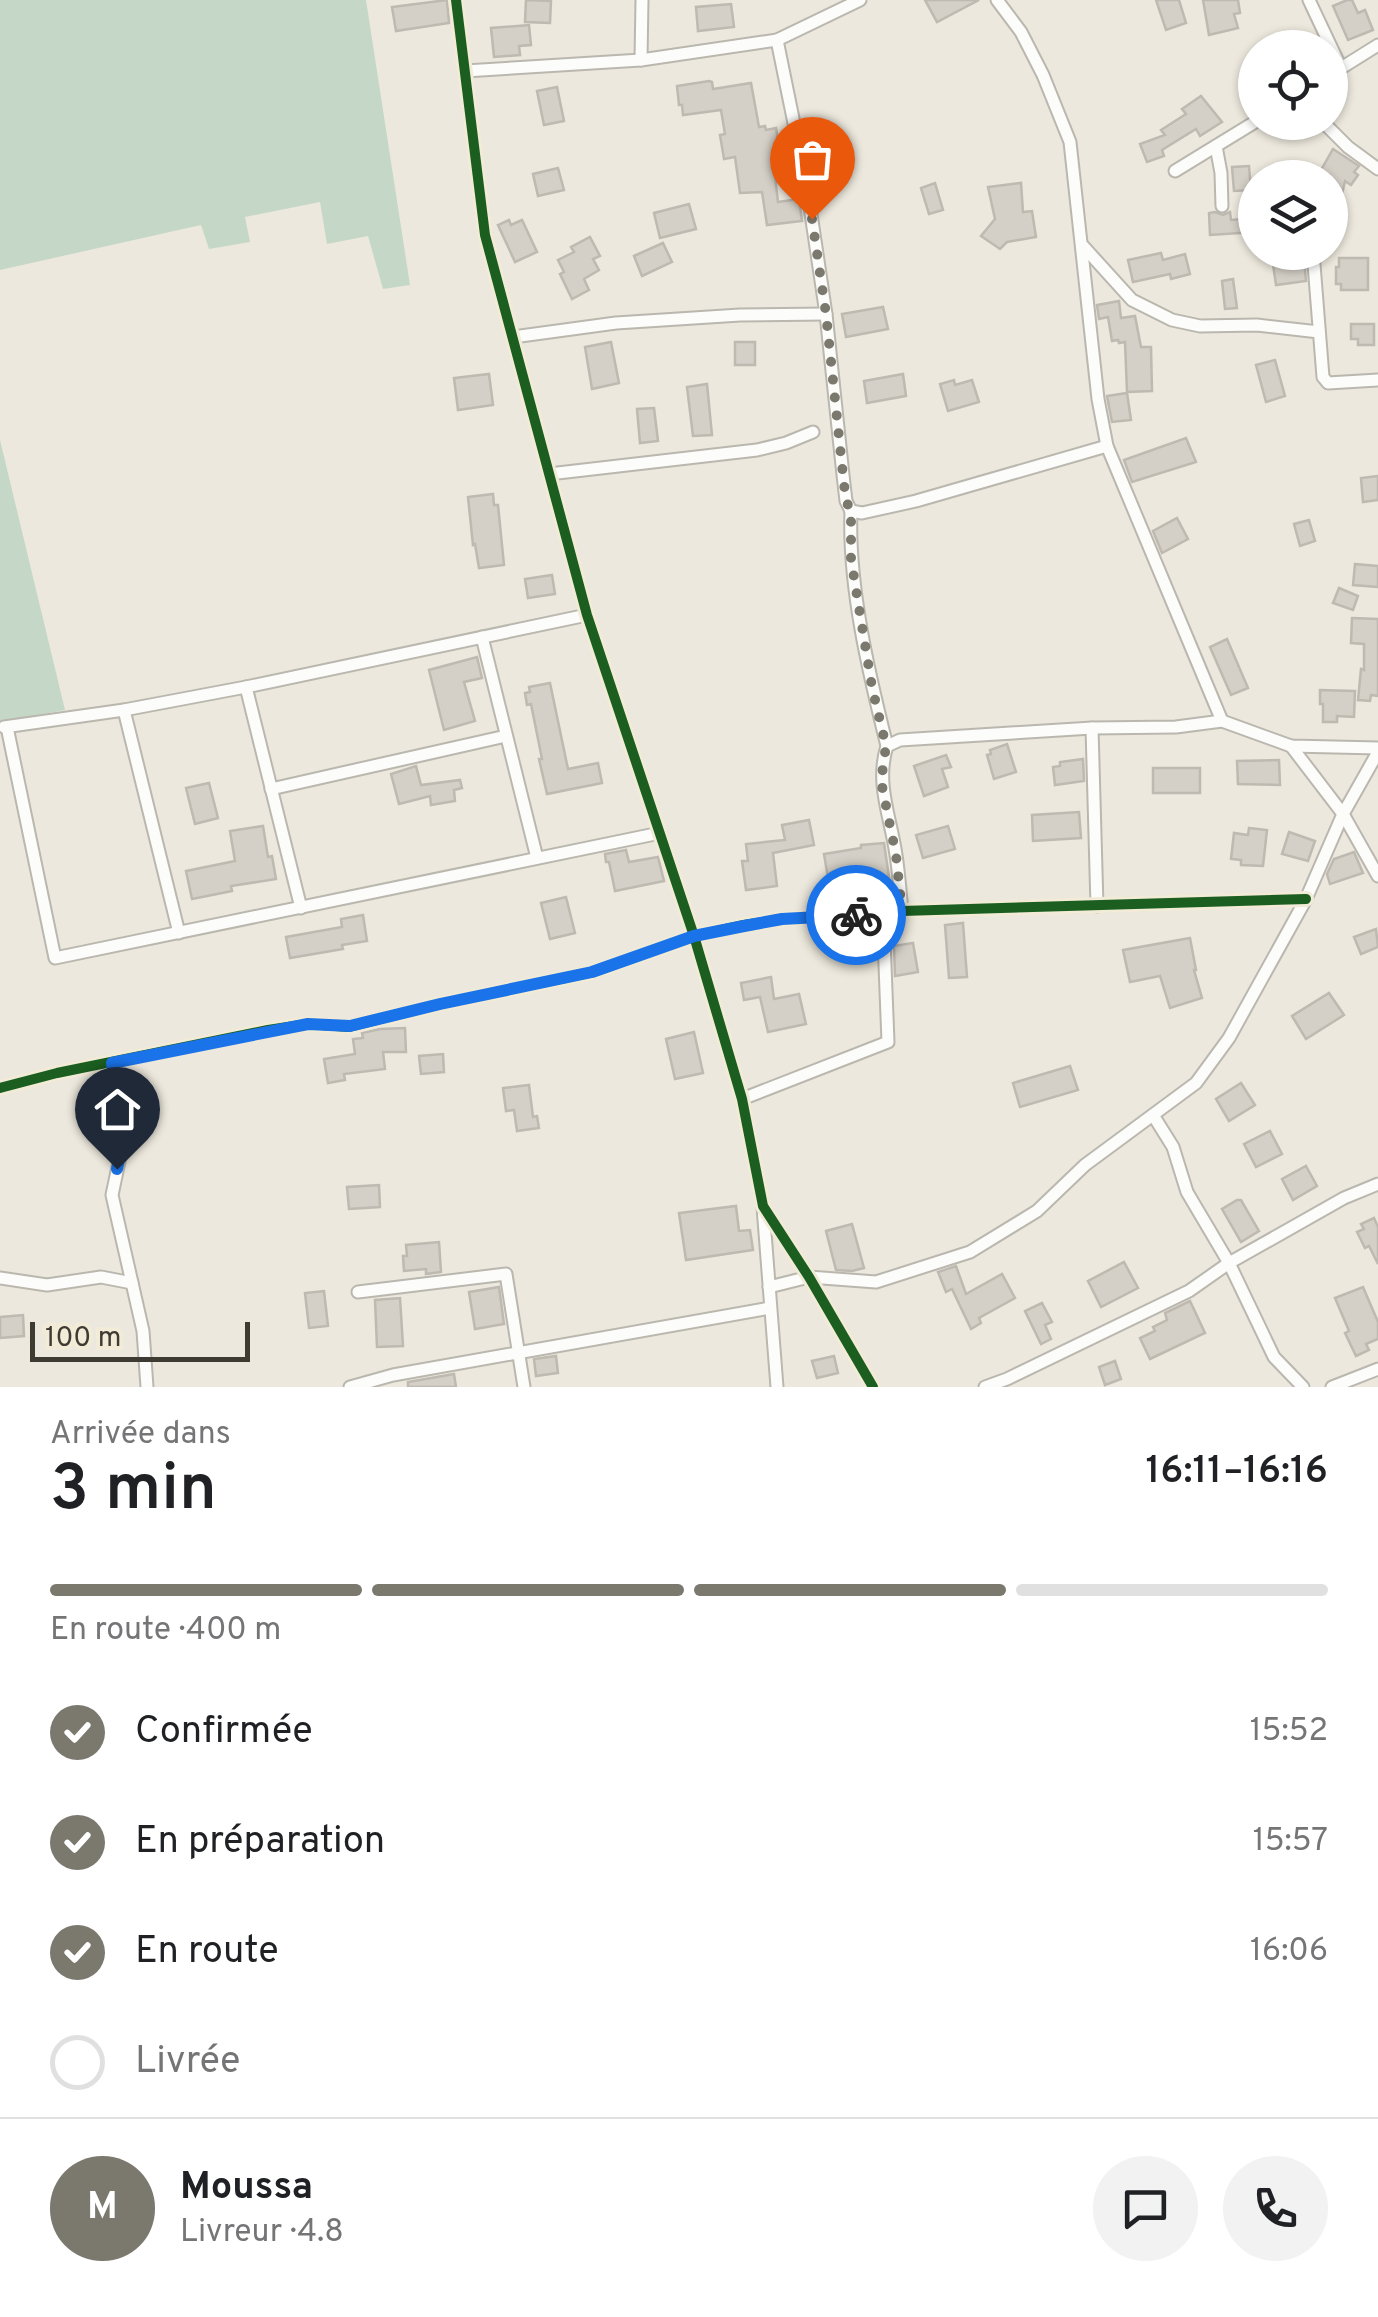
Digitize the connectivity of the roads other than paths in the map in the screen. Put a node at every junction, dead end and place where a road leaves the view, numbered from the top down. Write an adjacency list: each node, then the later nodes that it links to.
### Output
1 (456, 0): 11 (street)
2 (642, 0): 9 (street)
3 (860, 0): 7 (street)
4 (997, 0): 18 (street)
5 (1308, 0): 6 (street)
6 (1320, 30)
7 (777, 40): 9 (street); 20 (street)
8 (1378, 45): 10 (street)
9 (642, 60): 11 (street)
10 (1348, 64)
11 (465, 71): 22 (street)
12 (1238, 132): 14 (street)
13 (1341, 140): 15 (street)
14 (1216, 146): 16 (street); 17 (street)
15 (1378, 169)
16 (1175, 171)
17 (1222, 206)
18 (1082, 245): 21 (street); 25 (street)
19 (1314, 270): 21 (street)
20 (826, 314): 22 (street); 27 (street)
21 (1319, 332): 23 (street)
22 (513, 336): 26 (street)
23 (1378, 380)
24 (813, 432): 26 (street)
25 (1107, 446): 27 (street); 32 (street)
26 (550, 474): 28 (street)
27 (851, 511): 36 (street)
28 (587, 615): 29 (street); 41 (street)
29 (482, 637): 30 (street); 35 (street)
30 (246, 687): 31 (street); 39 (street)
31 (124, 710): 33 (street); 49 (street)
32 (1222, 721): 34 (street); 37 (street)
33 (4, 727): 49 (street)
34 (1092, 728): 36 (street); 45 (street)
35 (506, 736): 39 (street); 42 (street)
36 (886, 746): 47 (street)
37 (1291, 746): 38 (street); 40 (street)
38 (1378, 750): 40 (street)
39 (271, 789): 46 (street)
40 (1343, 814): 43 (street); 44 (street)
41 (660, 833): 42 (street); 50 (street)
42 (536, 858): 46 (street)
43 (1378, 876)
44 (1306, 898): 45 (street); 54 (street)
45 (1098, 906): 47 (street)
46 (301, 908): 49 (street)
47 (902, 911): 48 (street)
48 (883, 914): 50 (street); 53 (street)
49 (179, 932)
50 (694, 936): 51 (street); 53 (street)
51 (112, 1063): 52 (street); 60 (street)
52 (0, 1088)
53 (742, 1100): 56 (street)
54 (1153, 1115): 57 (street); 58 (street)
55 (1378, 1184): 57 (street)
56 (763, 1206): 58 (street); 61 (street)
57 (1229, 1262): 71 (street); 72 (street)
58 (809, 1277): 61 (street); 70 (street)
59 (0, 1278): 60 (street)
60 (132, 1283): 66 (street)
61 (769, 1287): 63 (street)
62 (358, 1292): 64 (street)
63 (770, 1308): 64 (street); 69 (street)
64 (520, 1353): 67 (street); 68 (street)
65 (1378, 1370): 73 (street)
66 (148, 1387)
67 (350, 1387)
68 (524, 1387)
69 (777, 1387)
70 (873, 1387)
71 (985, 1387)
72 (1302, 1387)
73 (1332, 1387)

